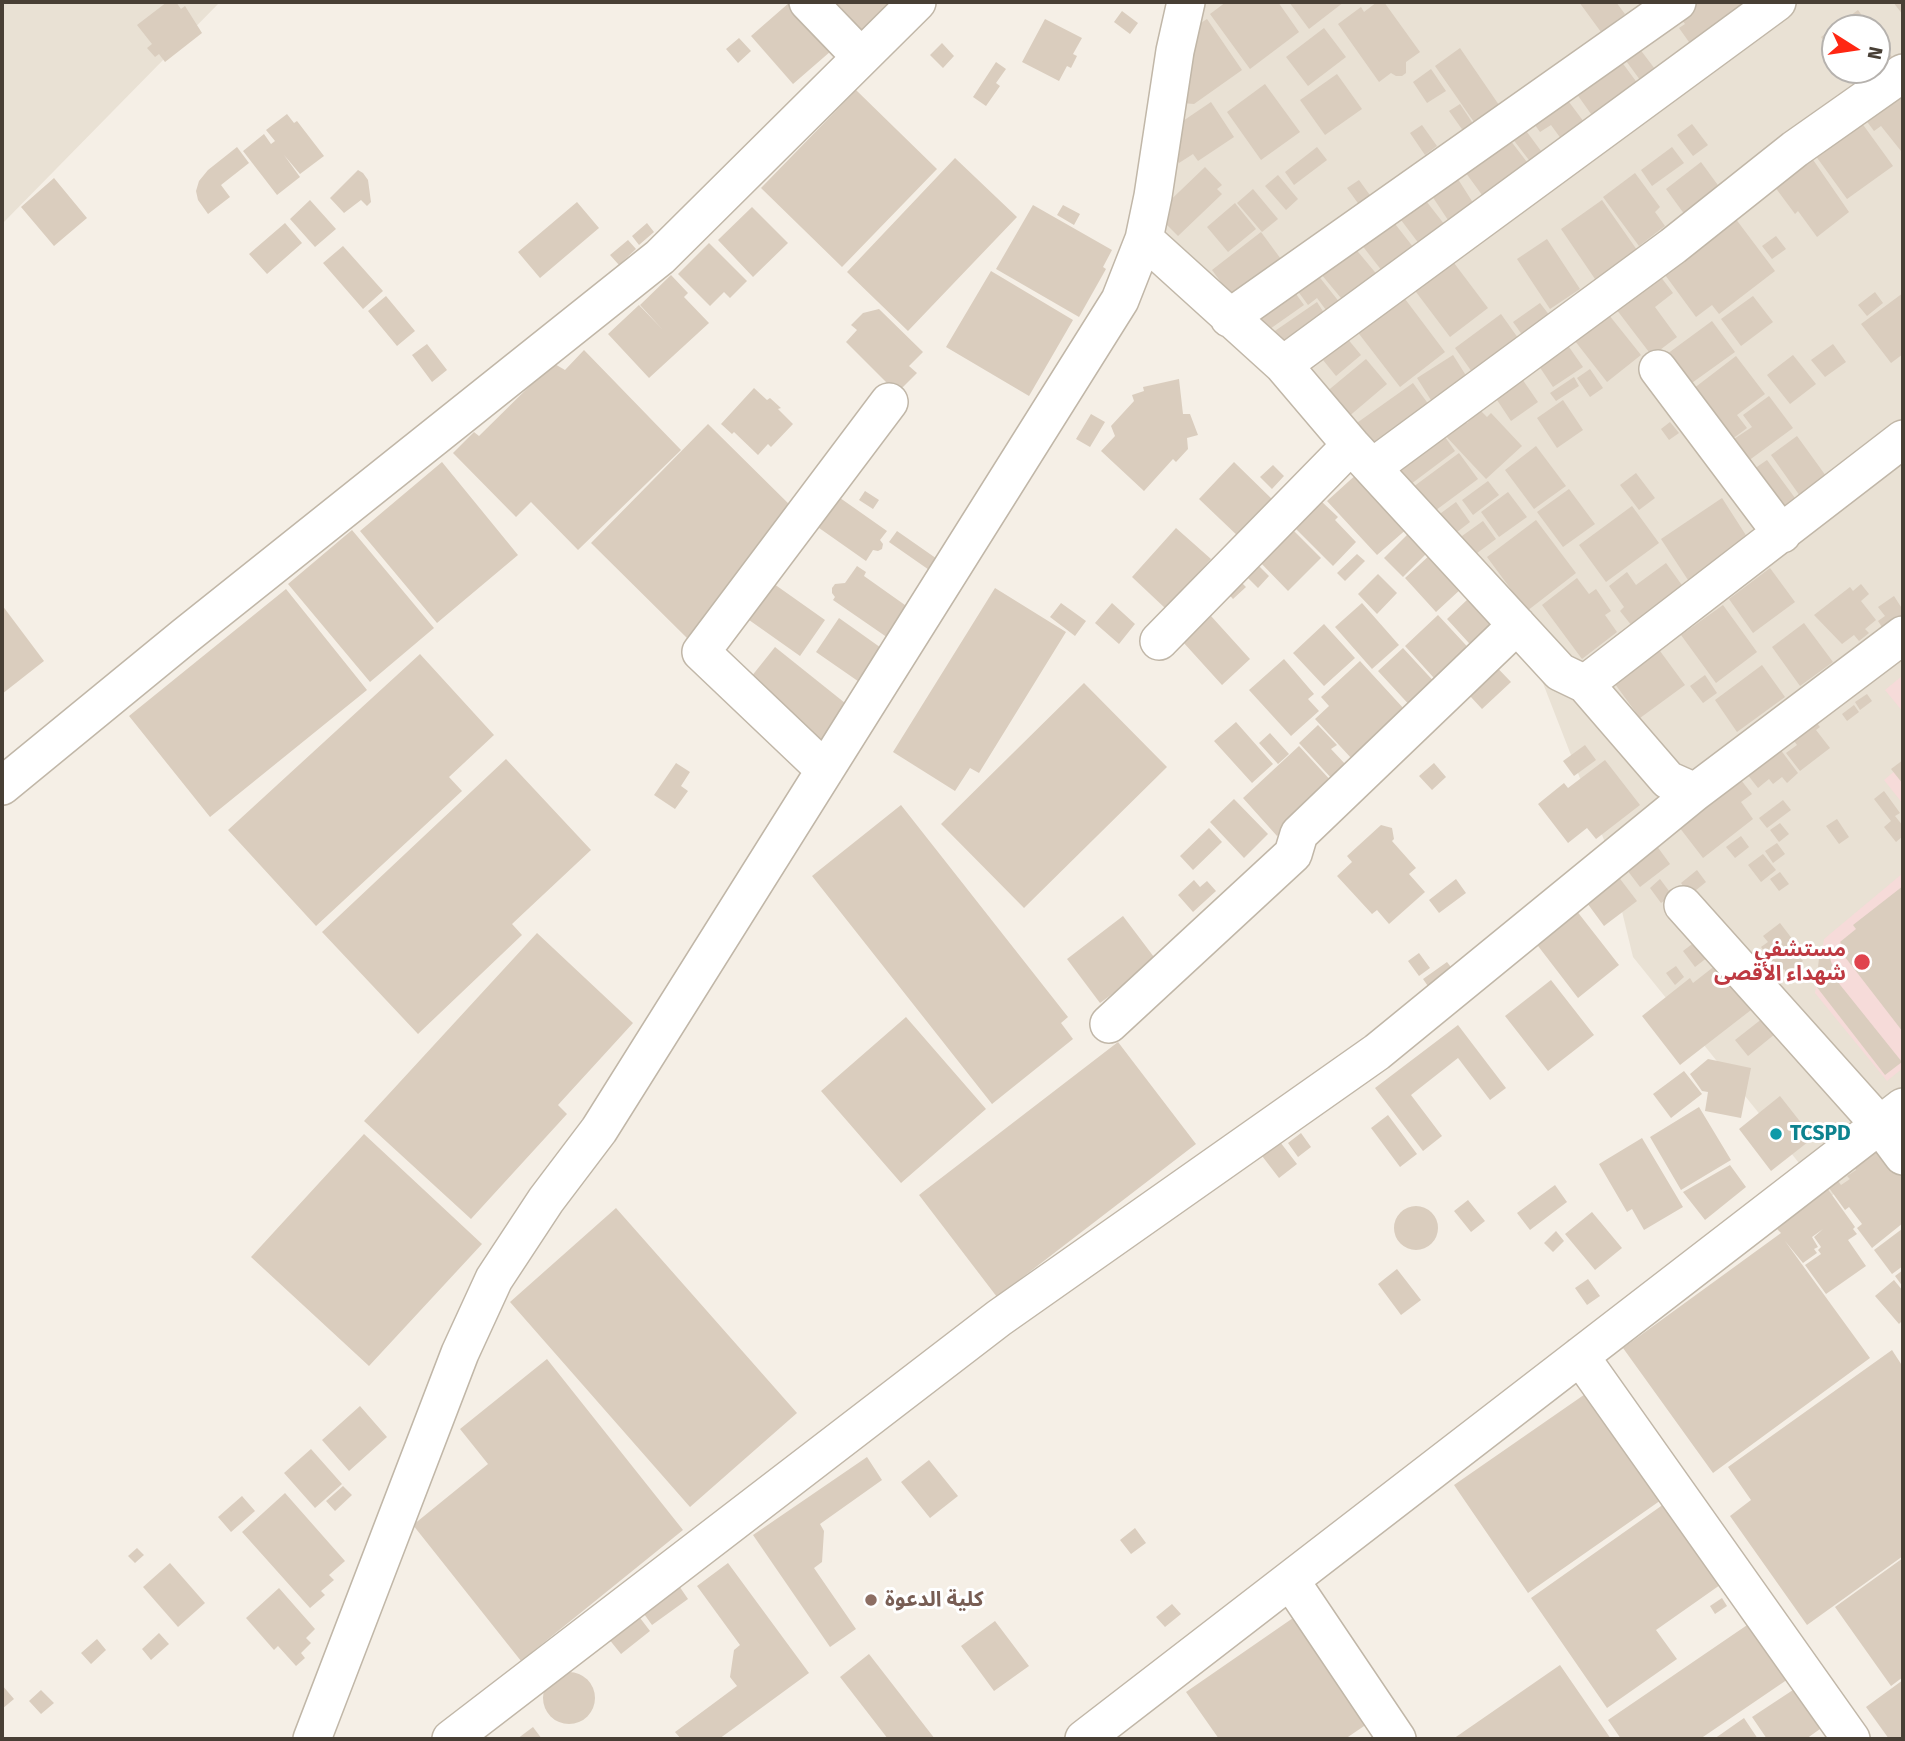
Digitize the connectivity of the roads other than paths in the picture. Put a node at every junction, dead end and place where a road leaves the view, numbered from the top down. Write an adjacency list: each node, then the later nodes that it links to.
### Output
1 (808, 2): 6 (street)
2 (917, 2): 6 (street)
3 (1186, 2): 8 (street)
4 (1678, 2): 9 (street)
5 (1777, 2): 10 (street)
6 (861, 57): 21 (street)
7 (1903, 73): 14 (street)
8 (1144, 239): 9 (street); 20 (street)
9 (1229, 318): 10 (street)
10 (1283, 365): 14 (street)
11 (1658, 369): 15 (street)
12 (889, 402): 20 (street)
13 (1903, 439): 15 (street)
14 (1362, 456): 16 (street); 18 (street)
15 (1782, 534): 19 (street)
16 (1517, 625): 19 (street); 24 (street)
17 (1903, 635): 22 (street)
18 (1160, 640)
19 (1585, 684): 22 (street)
20 (825, 770): 29 (street)
21 (2, 786)
22 (1695, 792): 30 (street)
23 (1682, 905): 25 (street)
24 (1109, 1024)
25 (1892, 1116): 26 (street); 27 (street)
26 (1903, 1156)
27 (1580, 1356): 28 (street); 33 (street)
28 (1290, 1580): 31 (street); 32 (street)
29 (312, 1739)
30 (451, 1739)
31 (1084, 1739)
32 (1397, 1739)
33 (1851, 1739)

